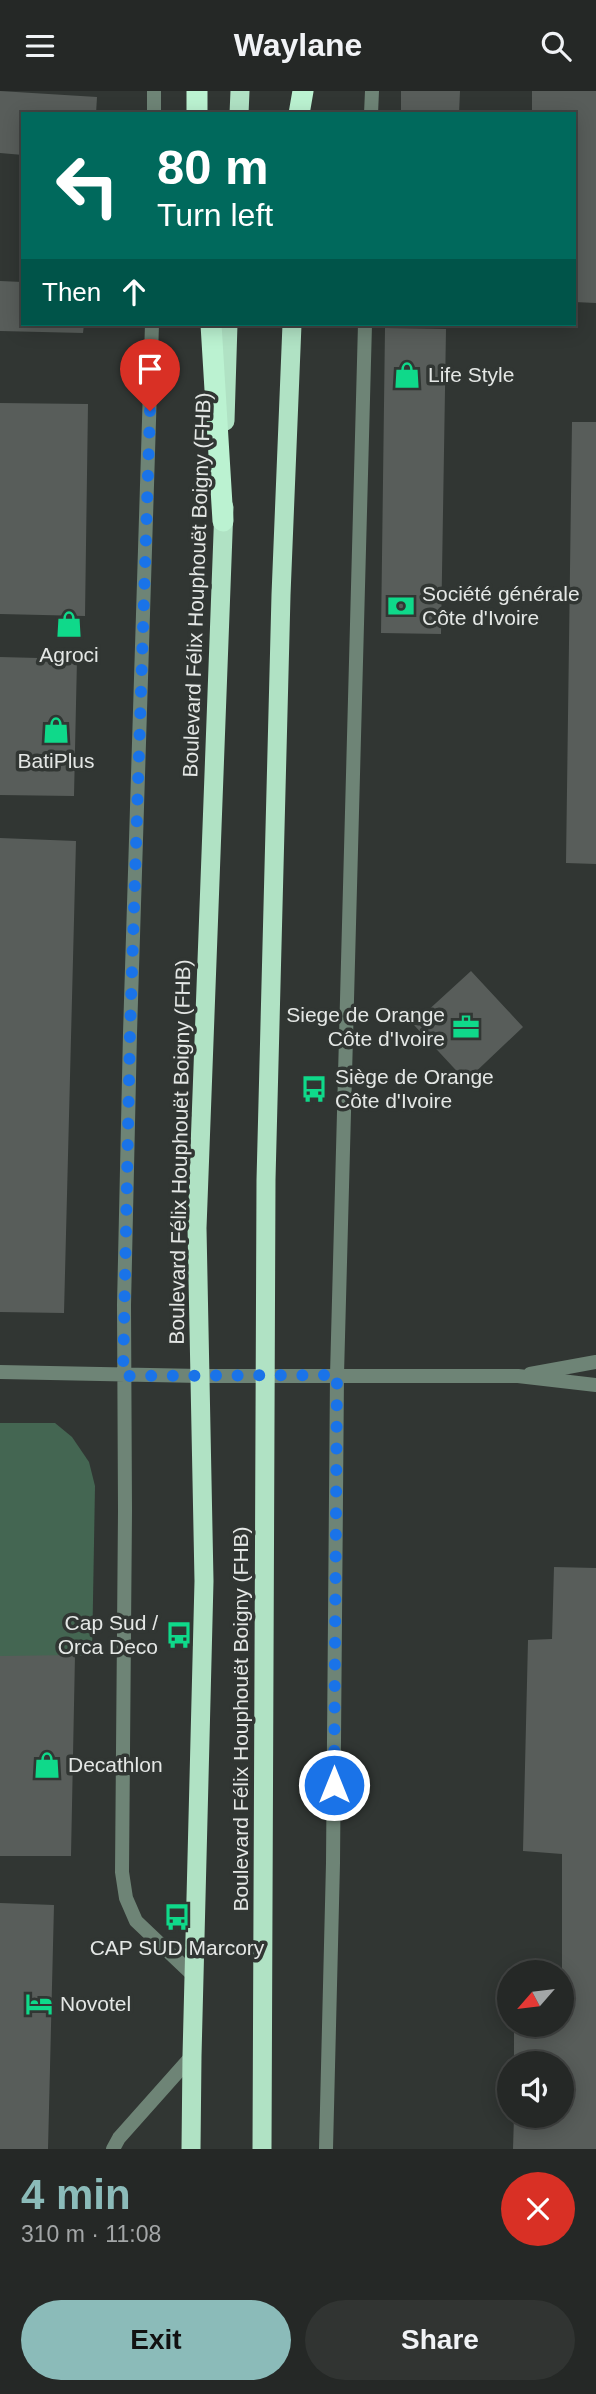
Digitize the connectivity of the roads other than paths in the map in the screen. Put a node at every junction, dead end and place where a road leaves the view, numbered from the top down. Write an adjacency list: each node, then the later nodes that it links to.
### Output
1 (154, 91): 6 (street)
2 (197, 91): 7 (highway)
3 (240, 91): 8 (highway)
4 (301, 91): 9 (highway)
5 (372, 91): 10 (street)
6 (154, 112)
7 (197, 112)
8 (239, 112)
9 (299, 112)
10 (371, 112)
11 (152, 326): 21 (street)
12 (211, 326): 16 (highway)
13 (228, 326): 16 (highway, Boulevard Félix Houphouët Boigny (FHB))
14 (292, 326): 19 (highway, Boulevard Félix Houphouët Boigny (FHB))
15 (365, 326): 20 (street)
16 (223, 521): 22 (highway, Boulevard Félix Houphouët Boigny (FHB))
17 (596, 1362): 23 (street)
18 (0, 1372): 21 (street)
19 (264, 1375): 20 (street); 22 (street); 29 (highway, Boulevard Félix Houphouët Boigny (FHB))
20 (337, 1375): 23 (street); 30 (street)
21 (123, 1376): 22 (street); 25 (street)
22 (200, 1376): 25 (highway, Boulevard Félix Houphouët Boigny (FHB))
23 (518, 1376): 24 (street)
24 (596, 1385)
25 (195, 1977): 26 (highway, Boulevard Félix Houphouët Boigny (FHB))
26 (192, 2056): 27 (street); 28 (highway, Boulevard Félix Houphouët Boigny (FHB))
27 (113, 2149)
28 (191, 2149)
29 (262, 2149)
30 (326, 2149)

